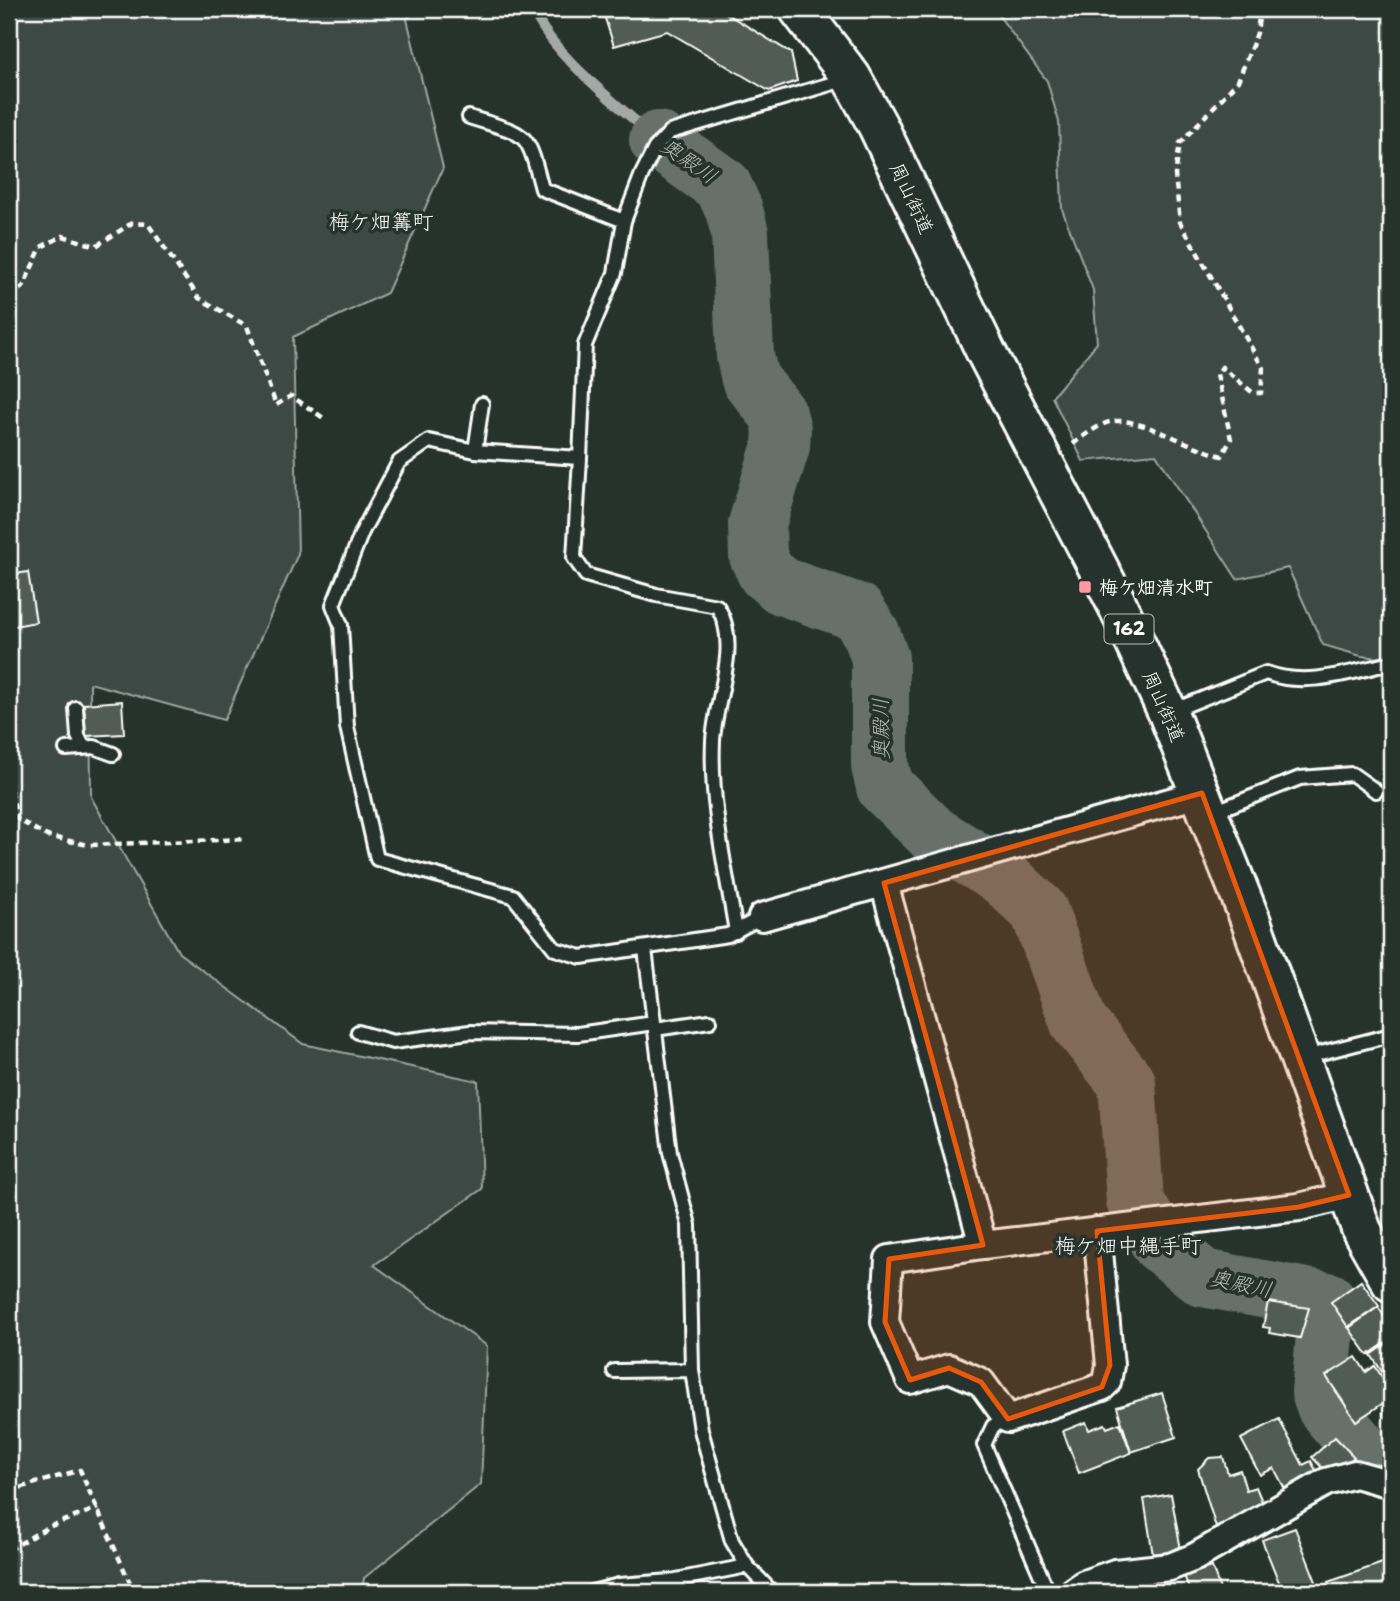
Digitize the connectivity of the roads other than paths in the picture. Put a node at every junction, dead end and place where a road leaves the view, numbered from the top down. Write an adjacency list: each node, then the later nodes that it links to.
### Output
1 (799, 9): 2 (highway, 周山街道 / 162)
2 (851, 78): 4 (lane); 10 (highway, 周山街道 / 162)
3 (470, 117): 4 (lane)
4 (624, 221): 7 (lane)
5 (482, 404): 6 (lane)
6 (475, 451): 7 (lane); 19 (lane)
7 (580, 458): 18 (lane)
8 (1391, 663): 10 (lane)
9 (76, 708): 11 (lane)
10 (1168, 713): 15 (highway, 周山街道 / 162)
11 (83, 748): 12 (lane); 13 (lane)
12 (66, 749)
13 (113, 754)
14 (1376, 790): 15 (lane)
15 (1206, 803): 16 (street); 24 (highway, 周山街道 / 162)
16 (884, 883): 17 (street); 27 (street)
17 (762, 917): 18 (lane)
18 (736, 932): 19 (lane)
19 (645, 949): 21 (lane)
20 (710, 1021): 21 (lane)
21 (654, 1026): 22 (lane); 29 (lane)
22 (358, 1032)
23 (1391, 1035): 24 (lane)
24 (1298, 1059): 25 (highway, 周山街道 / 162)
25 (1349, 1195): 26 (street); 28 (highway, 周山街道 / 162)
26 (1097, 1231): 27 (street); 31 (street)
27 (983, 1245): 31 (street)
28 (1391, 1282)
29 (692, 1370): 30 (lane); 33 (lane)
30 (614, 1371)
31 (1008, 1419): 36 (lane)
32 (1391, 1484): 37 (street)
33 (747, 1566): 34 (lane); 35 (lane)
34 (592, 1592)
35 (772, 1592)
36 (1048, 1592)
37 (1073, 1592)

